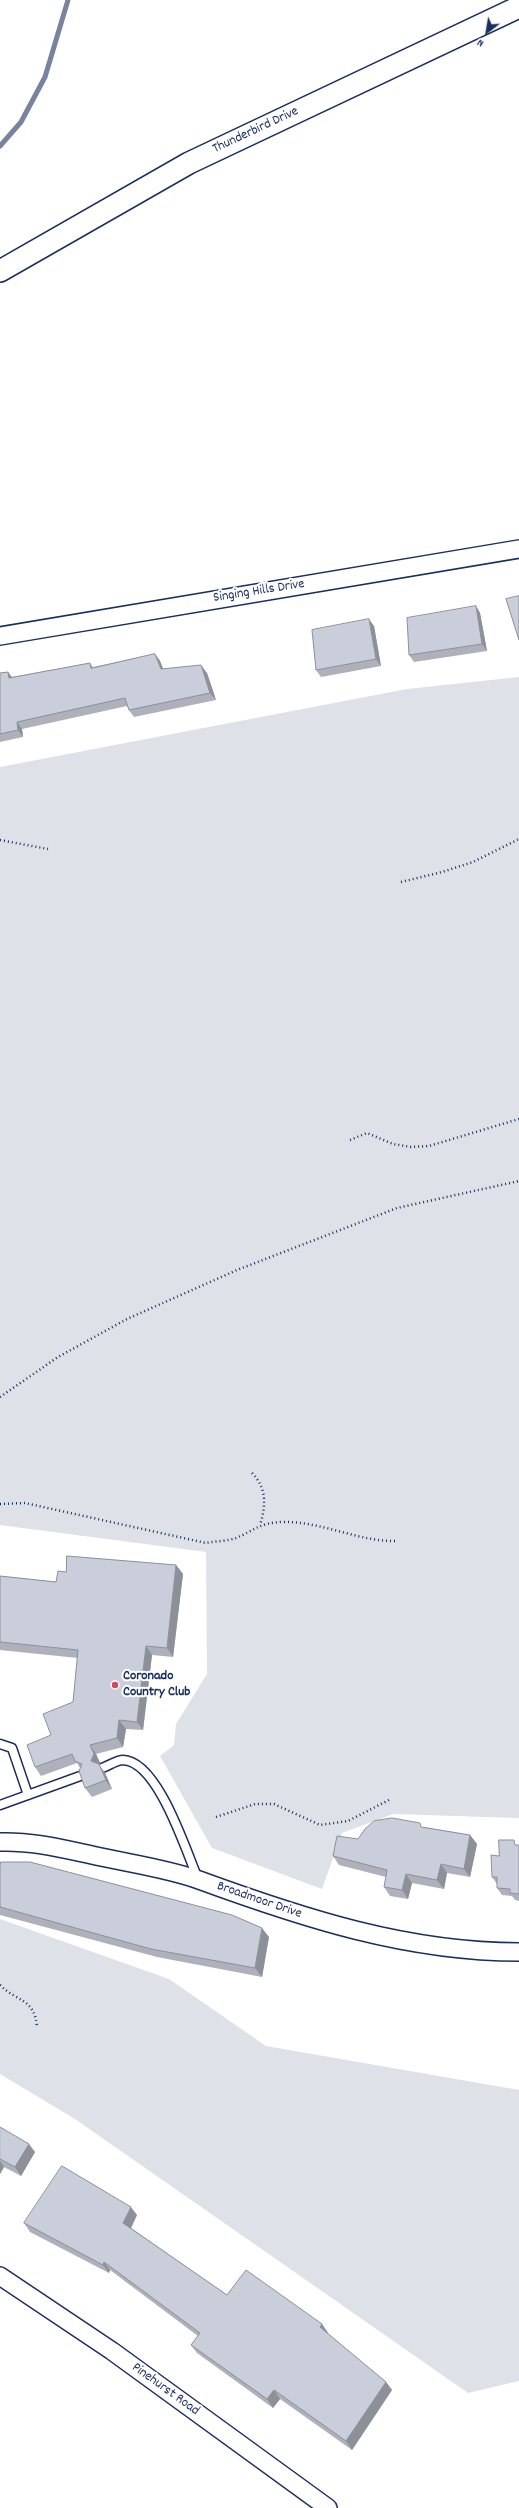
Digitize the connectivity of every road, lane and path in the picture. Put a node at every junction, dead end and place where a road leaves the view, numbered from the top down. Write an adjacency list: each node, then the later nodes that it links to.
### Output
1 (519, 7): 2 (street, Thunderbird Drive)
2 (0, 270)
3 (519, 549): 4 (street, Singing Hills Drive)
4 (0, 636)
5 (519, 839): 8 (path)
6 (0, 840): 7 (path)
7 (48, 849)
8 (401, 882)
9 (519, 1119): 10 (path)
10 (350, 1140)
11 (519, 1181): 12 (path)
12 (0, 1397)
13 (252, 1473): 15 (path)
14 (0, 1504): 15 (path)
15 (260, 1525): 16 (path)
16 (397, 1541)
17 (0, 1744): 20 (lane)
18 (102, 1768): 25 (lane)
19 (83, 1775): 20 (lane)
20 (28, 1795): 22 (lane)
21 (389, 1800): 23 (path)
22 (0, 1805)
23 (216, 1817)
24 (0, 1842): 25 (street, Broadmoor Drive)
25 (198, 1880): 26 (street, Broadmoor Drive)
26 (519, 1952)
27 (0, 1985): 28 (path)
28 (37, 2026)
29 (0, 2276): 30 (street, Pinehurst Road)
30 (328, 2508)

